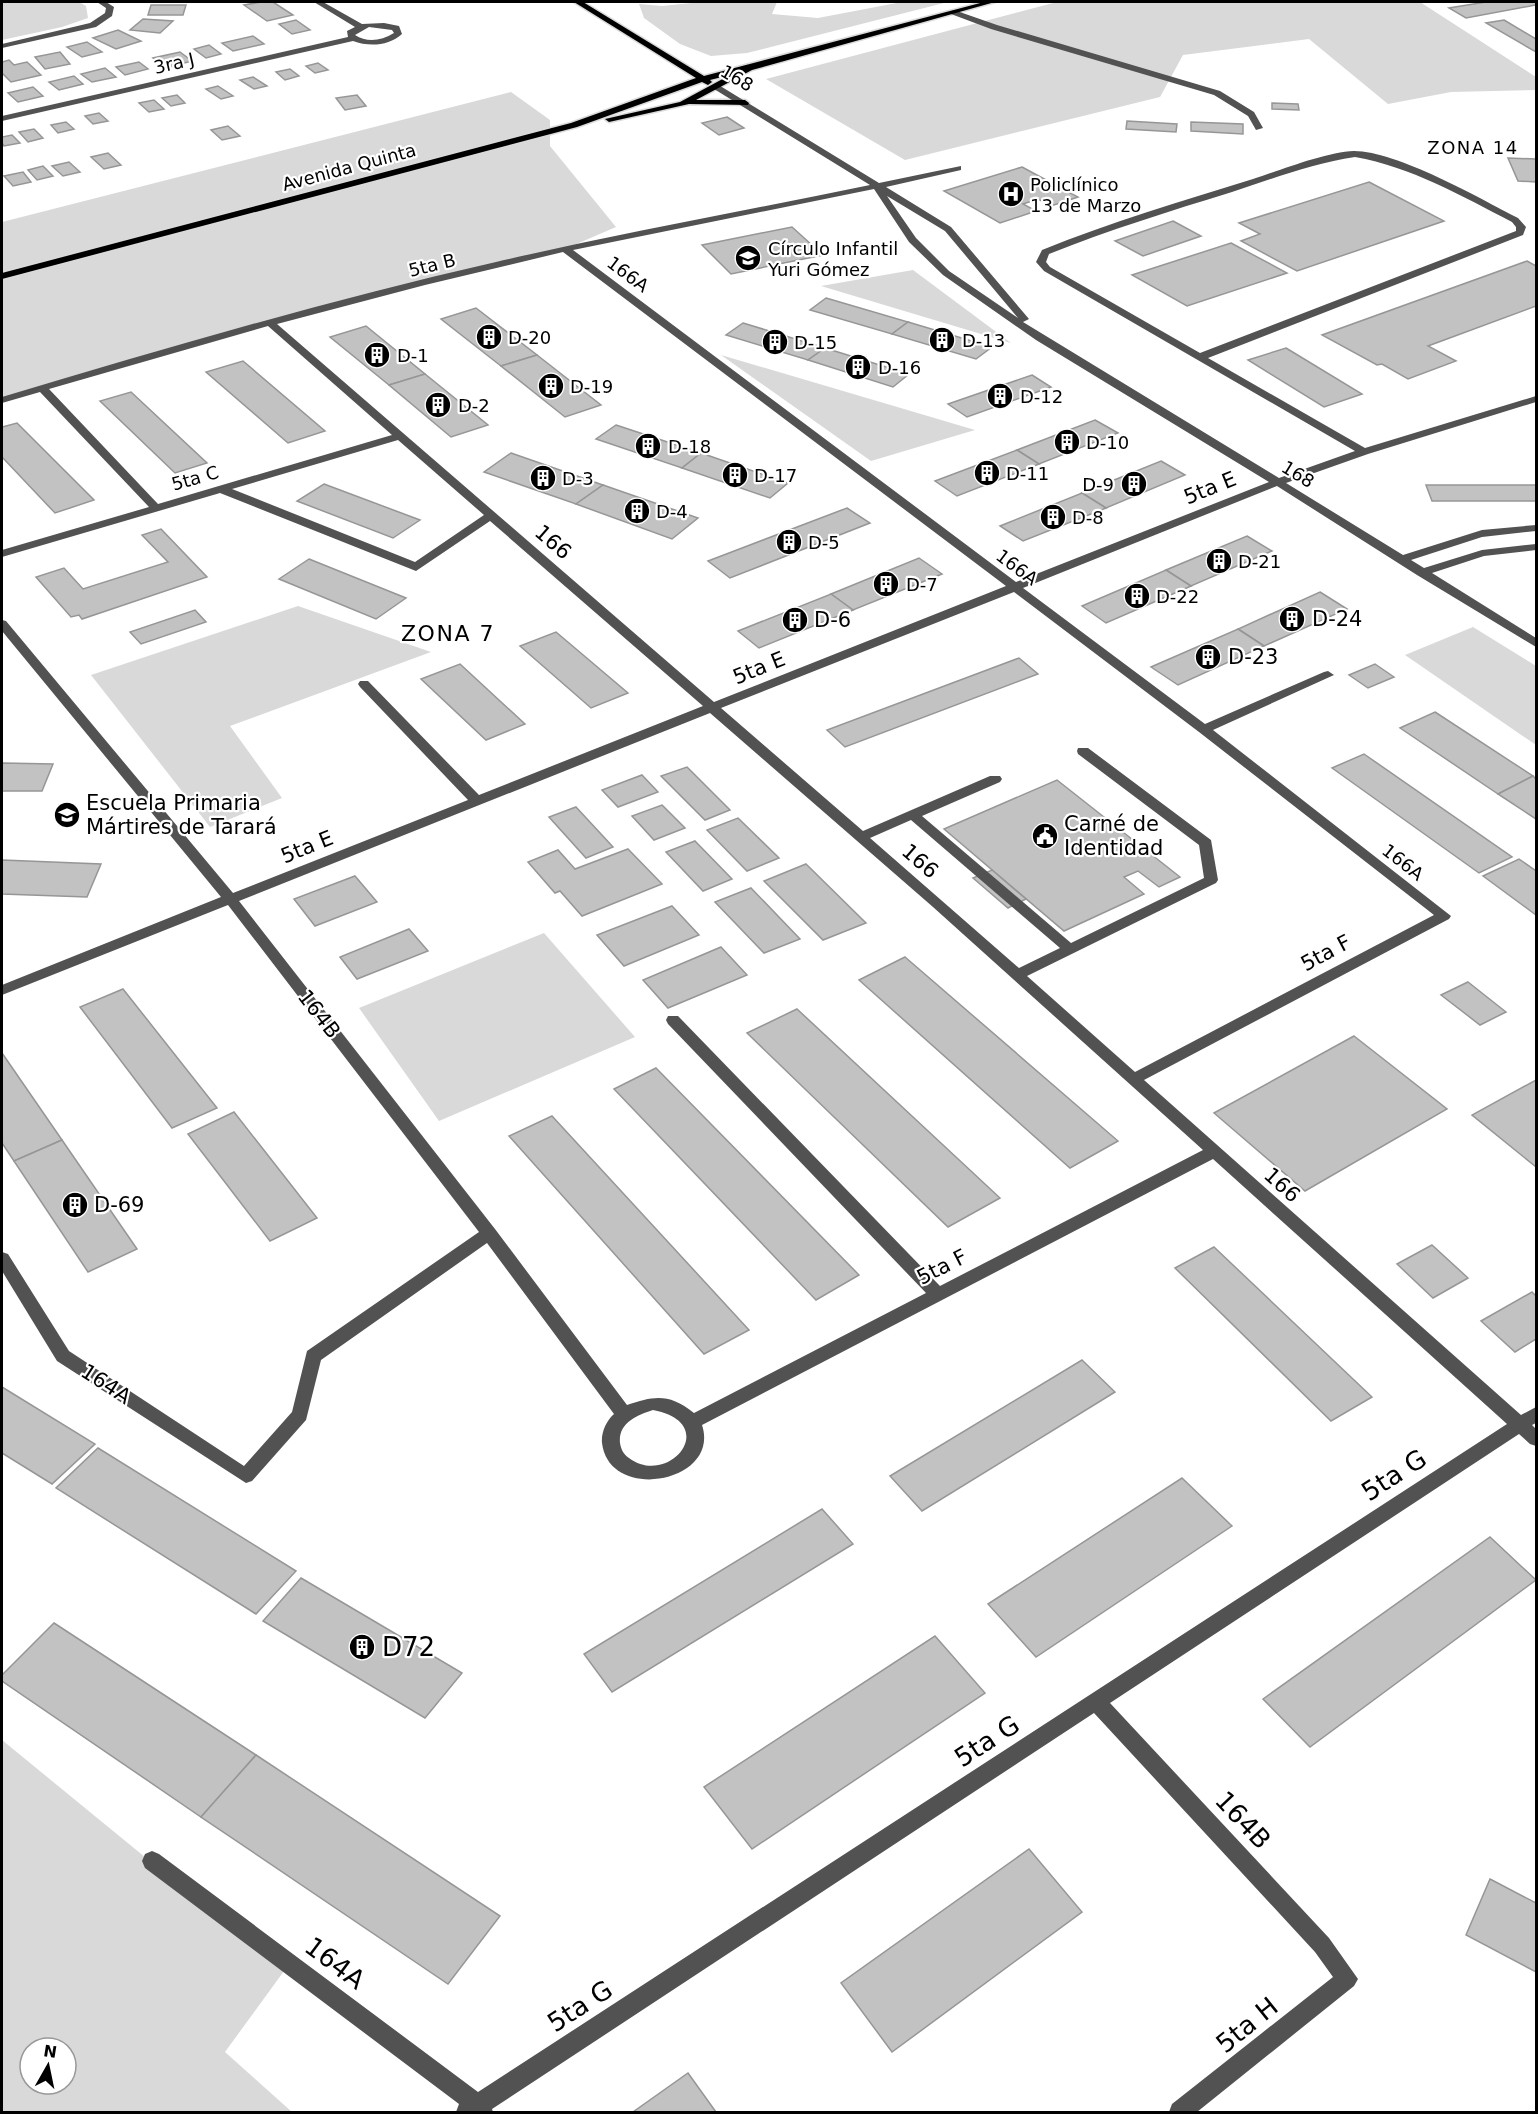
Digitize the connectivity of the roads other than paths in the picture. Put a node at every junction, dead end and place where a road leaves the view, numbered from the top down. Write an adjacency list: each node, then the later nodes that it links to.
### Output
1 (101, 2): 8 (street)
2 (318, 2): 6 (street)
3 (578, 2): 10 (main road, 168)
4 (991, 2): 5 (main road)
5 (954, 12): 9 (main road); 16 (street)
6 (361, 27): 7 (street); 7 (street, 3ra J)
7 (353, 38): 14 (street, 3ra J)
8 (2, 46)
9 (749, 68): 10 (main road, Avenida Quinta); 11 (main road)
10 (702, 79): 11 (main road, 168); 15 (main road, Avenida Quinta)
11 (717, 87): 12 (street, 168); 13 (main road)
12 (745, 103): 13 (main road); 18 (street, 168)
13 (682, 104): 15 (main road)
14 (2, 119)
15 (574, 125): 20 (main road, Avenida Quinta)
16 (1259, 128)
17 (958, 168): 18 (street, 5ta B)
18 (877, 187): 19 (street, 5ta B); 22 (street, 168); 22 (street, 168)
19 (565, 249): 21 (street, 5ta B); 38 (street, 166A)
20 (2, 276)
21 (269, 322): 24 (street, 5ta B); 27 (street, 166)
22 (1040, 338): 29 (street, 168)
23 (1200, 357): 23 (street); 28 (street)
24 (42, 388): 26 (street, 5ta B); 31 (street)
25 (1536, 399): 28 (street, 5ta E)
26 (2, 400)
27 (399, 436): 30 (street, 5ta C); 32 (street, 166)
28 (1364, 452): 29 (street, 5ta E)
29 (1278, 482): 36 (street, 168); 38 (street, 5ta E)
30 (221, 489): 31 (street, 5ta C); 32 (street)
31 (156, 508): 35 (street, 5ta C)
32 (490, 515): 43 (street, 166)
33 (1536, 528): 36 (street)
34 (1536, 547): 37 (street)
35 (2, 554)
36 (1400, 560): 37 (street, 168)
37 (1421, 573): 40 (street, 168)
38 (1014, 587): 43 (street, 5ta E); 44 (street, 166A)
39 (2, 624): 50 (street, 164B)
40 (1536, 643)
41 (1328, 675): 44 (street)
42 (364, 684): 47 (street)
43 (713, 707): 47 (street, 5ta E); 49 (street, 166)
44 (1204, 729): 51 (street, 166A)
45 (1083, 751): 52 (street)
46 (995, 779): 48 (street)
47 (477, 801): 50 (street, 5ta E)
48 (913, 815): 49 (street); 52 (street)
49 (861, 837): 53 (street, 166)
50 (231, 899): 54 (street, 5ta E); 58 (street, 164B)
51 (1444, 916): 56 (street, 5ta F)
52 (1070, 949): 53 (street)
53 (1017, 975): 56 (street, 166)
54 (2, 990)
55 (673, 1020): 60 (street)
56 (1133, 1078): 57 (street, 166)
57 (1213, 1152): 60 (street, 5ta F); 62 (street, 166)
58 (489, 1233): 59 (street, 164A); 61 (street, 164B)
59 (2, 1258)
60 (938, 1295): 63 (street, 5ta F)
61 (623, 1413): 63 (street); 63 (street)
62 (1528, 1420): 64 (street, 166); 65 (street, 5ta G)
63 (692, 1422)
64 (1536, 1439)
65 (1096, 1702): 67 (street, 164B); 68 (street, 5ta G)
66 (152, 1861): 68 (street, 164A)
67 (1347, 1979): 69 (street, 5ta H)
68 (476, 2110)
69 (1180, 2112)

